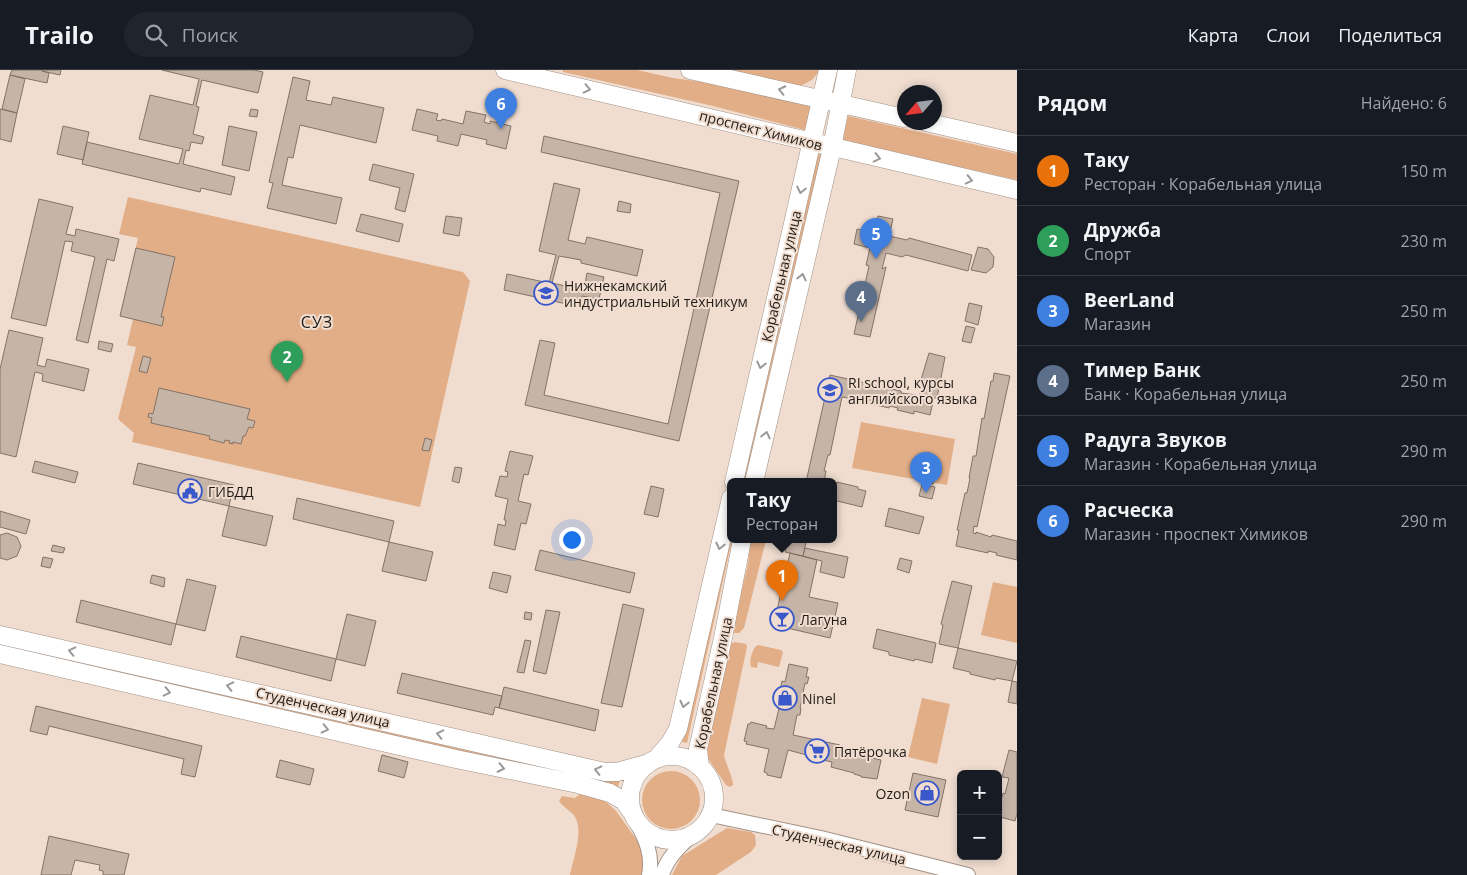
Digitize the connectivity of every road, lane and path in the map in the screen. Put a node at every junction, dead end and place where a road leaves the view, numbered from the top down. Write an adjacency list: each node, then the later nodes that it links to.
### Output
1 (505, 70): 5 (main road, проспект Химиков)
2 (690, 70): 6 (main road, one-way to 2)
3 (828, 70): 6 (main road, Корабельная улица)
4 (847, 70): 7 (main road, Корабельная улица)
5 (560, 76): 10 (main road, проспект Химиков, one-way to 10)
6 (821, 99): 7 (main road); 10 (main road, Корабельная улица)
7 (840, 103): 8 (main road); 12 (main road, Корабельная улица)
8 (897, 116)
9 (942, 126): 11 (main road)
10 (811, 142): 12 (main road, проспект Химиков); 14 (main road, Корабельная улица, one-way to 14)
11 (1017, 143)
12 (832, 148): 13 (main road, проспект Химиков, one-way to 13); 15 (main road, Корабельная улица, one-way to 12)
13 (1017, 190)
14 (775, 309): 15 (main road); 16 (main road, Корабельная улица, one-way to 16)
15 (794, 313): 17 (main road, Корабельная улица, one-way to 15)
16 (735, 478)
17 (755, 478)
18 (727, 515): 24 (main road, Корабельная улица, one-way to 24)
19 (741, 543): 25 (main road, Корабельная улица)
20 (0, 634): 22 (main road, Студенческая улица, one-way to 20)
21 (0, 654): 23 (main road, Студенческая улица)
22 (140, 666): 23 (main road); 24 (main road, Студенческая улица, one-way to 22)
23 (136, 685): 27 (main road, Студенческая улица, one-way to 27)
24 (652, 761): 25 (main road, Корабельная улица); 27 (main road, Корабельная улица)
25 (700, 767): 26 (main road, Корабельная улица)
26 (711, 814): 28 (main road); 31 (street, Студенческая улица)
27 (634, 817): 28 (main road); 29 (street, Корабельная улица)
28 (692, 835): 30 (street)
29 (649, 875)
30 (662, 875)
31 (968, 875)

